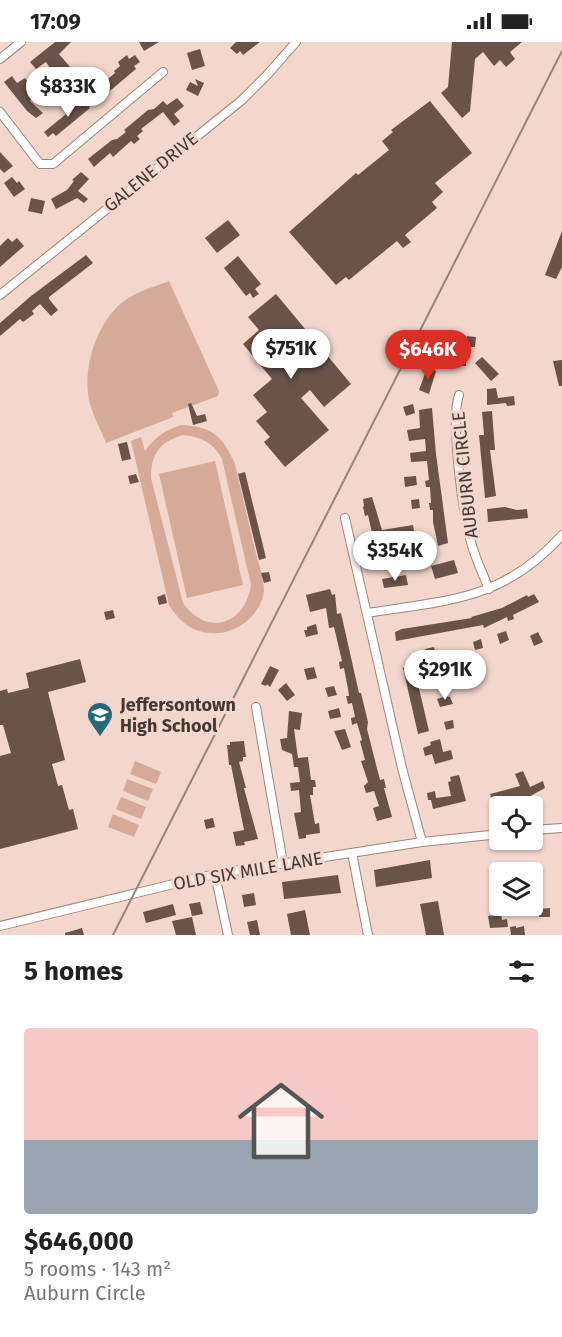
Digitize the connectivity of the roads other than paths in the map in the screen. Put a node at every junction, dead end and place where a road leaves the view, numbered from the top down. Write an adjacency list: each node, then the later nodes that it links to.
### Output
1 (21, 42): 3 (street)
2 (296, 42): 6 (street, GALENE DRIVE)
3 (0, 59)
4 (163, 72): 5 (street)
5 (0, 112)
6 (0, 295)
7 (459, 395): 10 (street, AUBURN CIRCLE)
8 (345, 518): 11 (street)
9 (562, 535): 10 (street)
10 (489, 589): 11 (street)
11 (367, 613): 16 (street)
12 (256, 707): 18 (street)
13 (562, 828): 14 (street)
14 (543, 829)
15 (489, 835): 16 (street, OLD SIX MILE LANE)
16 (422, 842): 17 (street, OLD SIX MILE LANE)
17 (352, 853): 18 (street, OLD SIX MILE LANE); 22 (street)
18 (283, 863): 19 (street, OLD SIX MILE LANE)
19 (215, 874): 20 (street, OLD SIX MILE LANE); 21 (street)
20 (0, 926)
21 (228, 935)
22 (368, 935)

